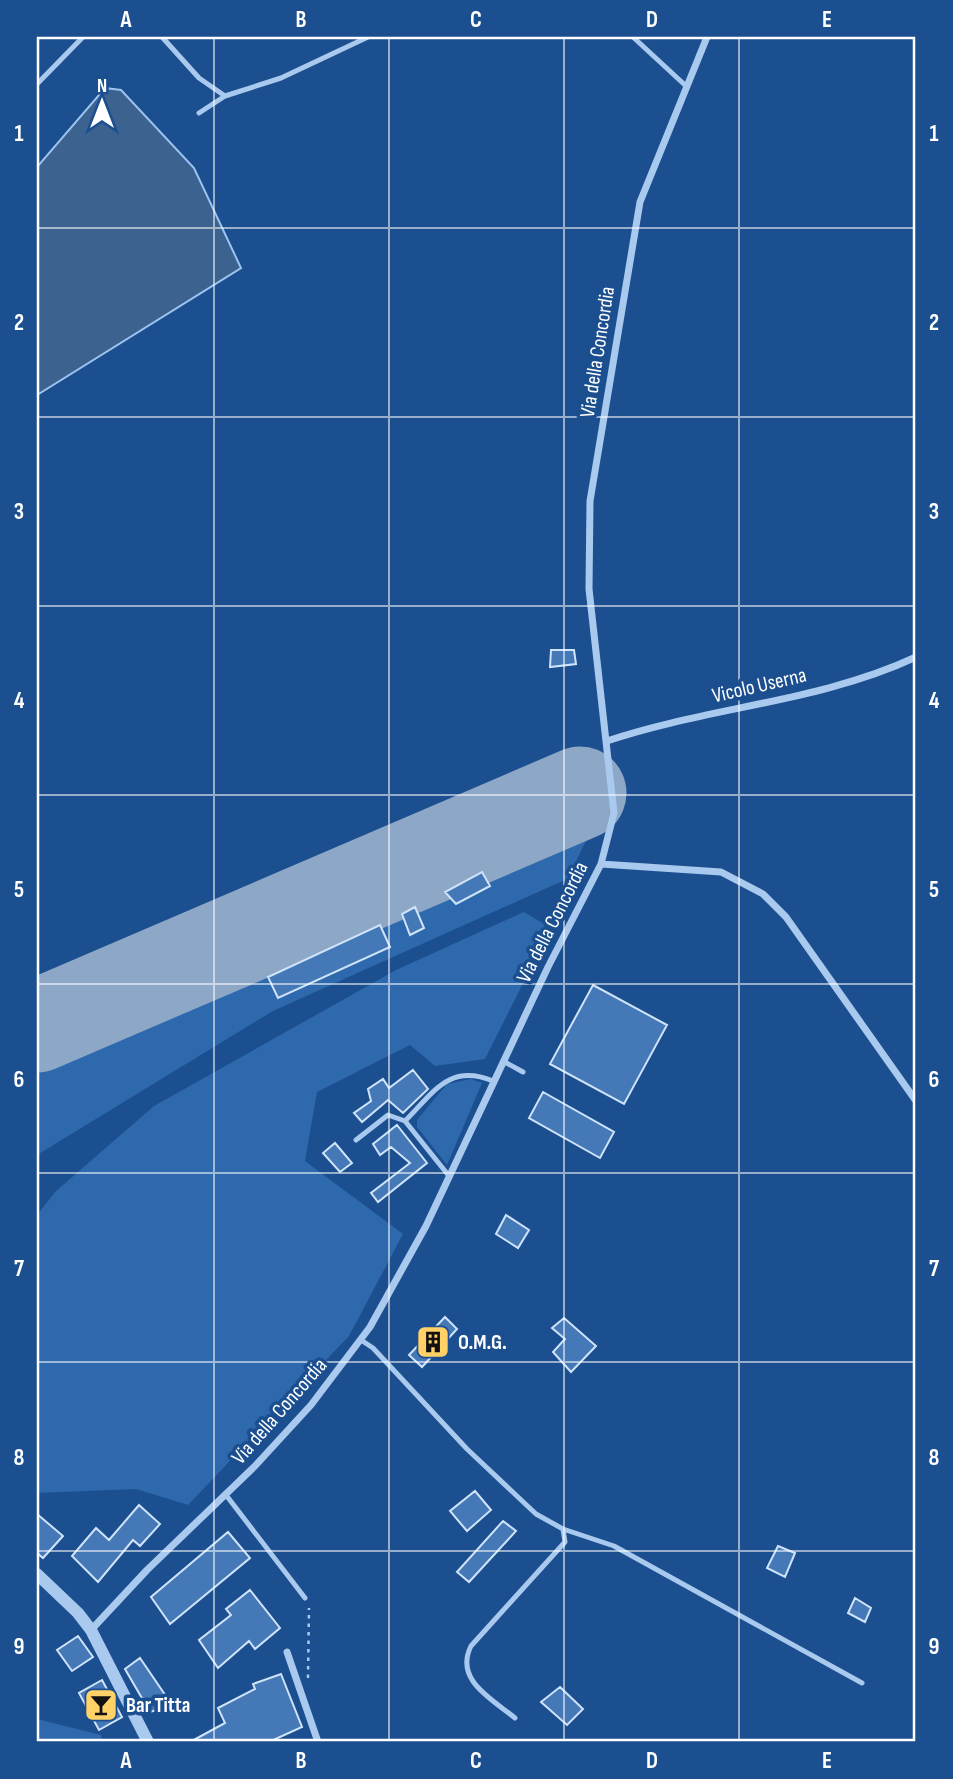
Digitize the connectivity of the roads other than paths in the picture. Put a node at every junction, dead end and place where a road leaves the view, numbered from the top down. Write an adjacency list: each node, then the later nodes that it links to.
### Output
1 (83, 37): 6 (lane)
2 (162, 37): 8 (lane)
3 (369, 37): 8 (lane)
4 (633, 37): 7 (lane)
5 (707, 37): 7 (street, Via della Concordia)
6 (37, 84)
7 (686, 86): 11 (street, Via della Concordia)
8 (225, 96): 9 (lane)
9 (199, 113)
10 (916, 657): 11 (street, Vicolo Userna)
11 (607, 741): 12 (street, Via della Concordia)
12 (601, 864): 13 (street, Via della Concordia); 16 (street)
13 (503, 1061): 14 (lane); 15 (street, Via della Concordia)
14 (523, 1072)
15 (493, 1081): 17 (lane); 19 (street, Via della Concordia)
16 (916, 1101)
17 (405, 1121): 18 (lane); 19 (lane)
18 (356, 1140)
19 (449, 1176): 20 (street, Via della Concordia)
20 (361, 1340): 21 (street, Via della Concordia); 22 (lane)
21 (226, 1495): 24 (lane); 25 (street, Via della Concordia)
22 (563, 1529): 27 (lane); 28 (lane)
23 (37, 1574): 25 (street)
24 (306, 1598)
25 (91, 1630): 29 (street)
26 (287, 1653): 30 (street)
27 (862, 1683)
28 (514, 1718)
29 (148, 1742)
30 (318, 1742)

